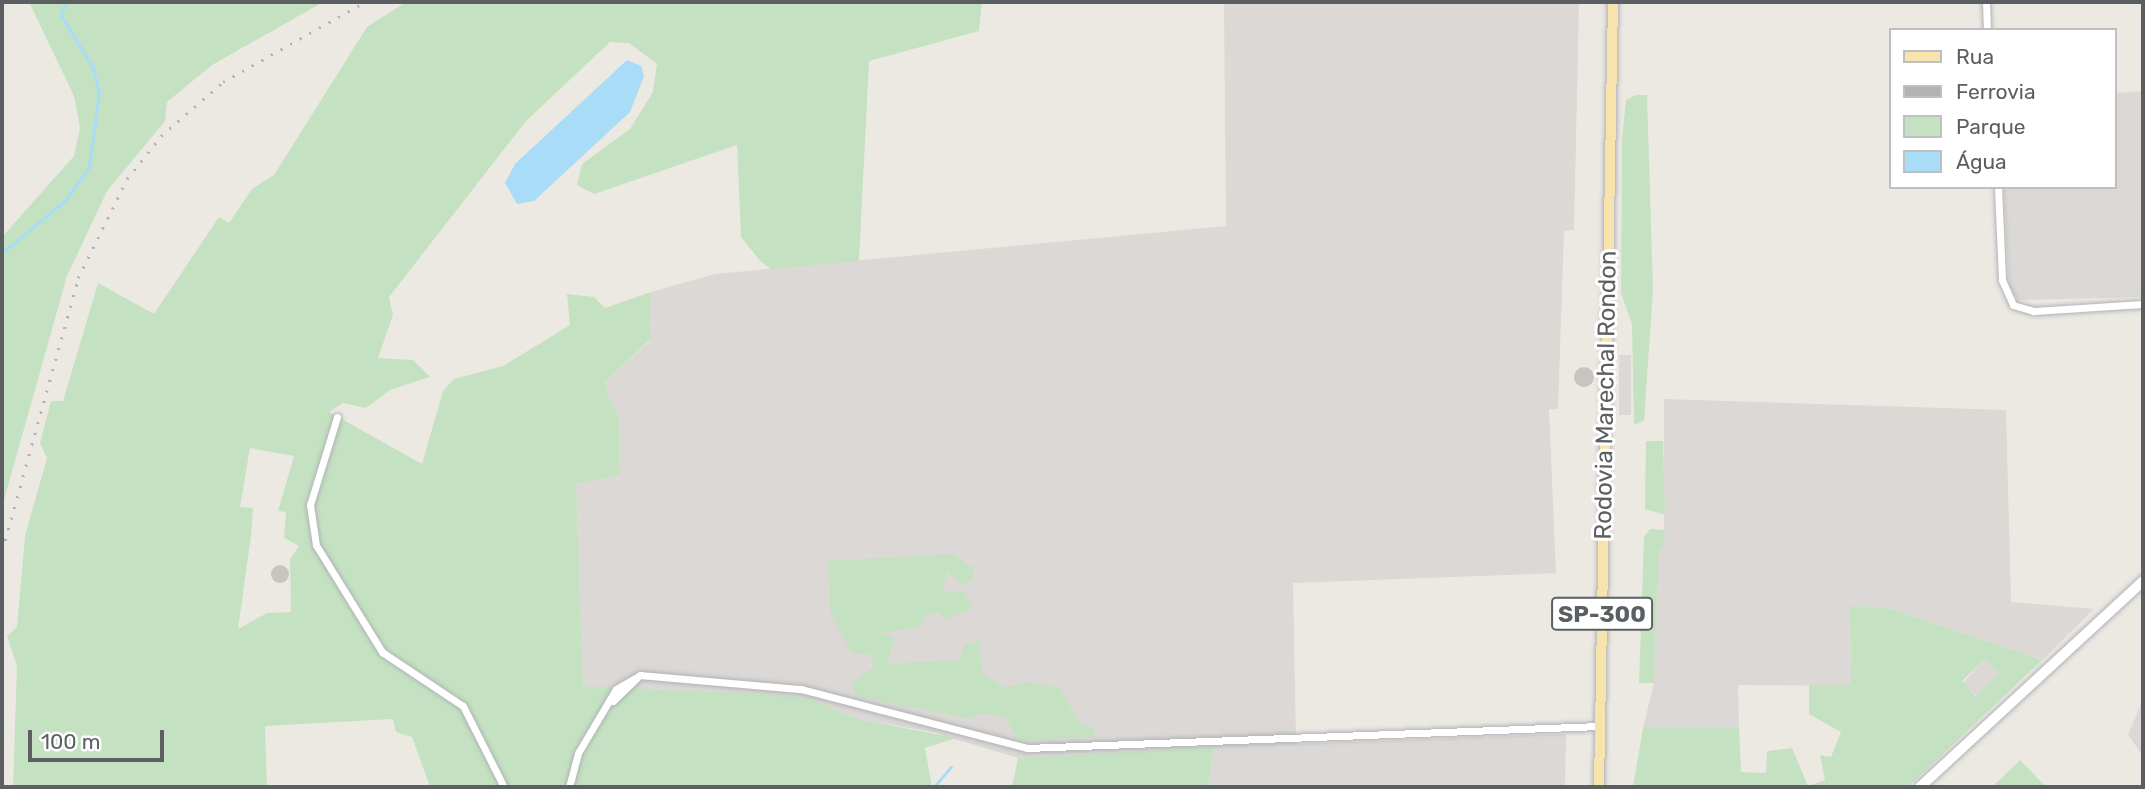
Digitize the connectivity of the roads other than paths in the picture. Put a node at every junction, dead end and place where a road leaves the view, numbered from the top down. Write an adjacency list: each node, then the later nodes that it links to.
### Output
1 (1613, 2): 8 (main road, Rodovia Marechal Rondon / SP-300)
2 (1986, 2): 3 (street)
3 (1987, 28)
4 (1998, 189): 5 (street)
5 (2143, 304)
6 (337, 417): 9 (street)
7 (2143, 581): 12 (main road)
8 (1600, 726): 10 (street); 11 (main road, Rodovia Marechal Rondon / SP-300)
9 (504, 787)
10 (569, 787)
11 (1599, 787)
12 (1920, 787)

